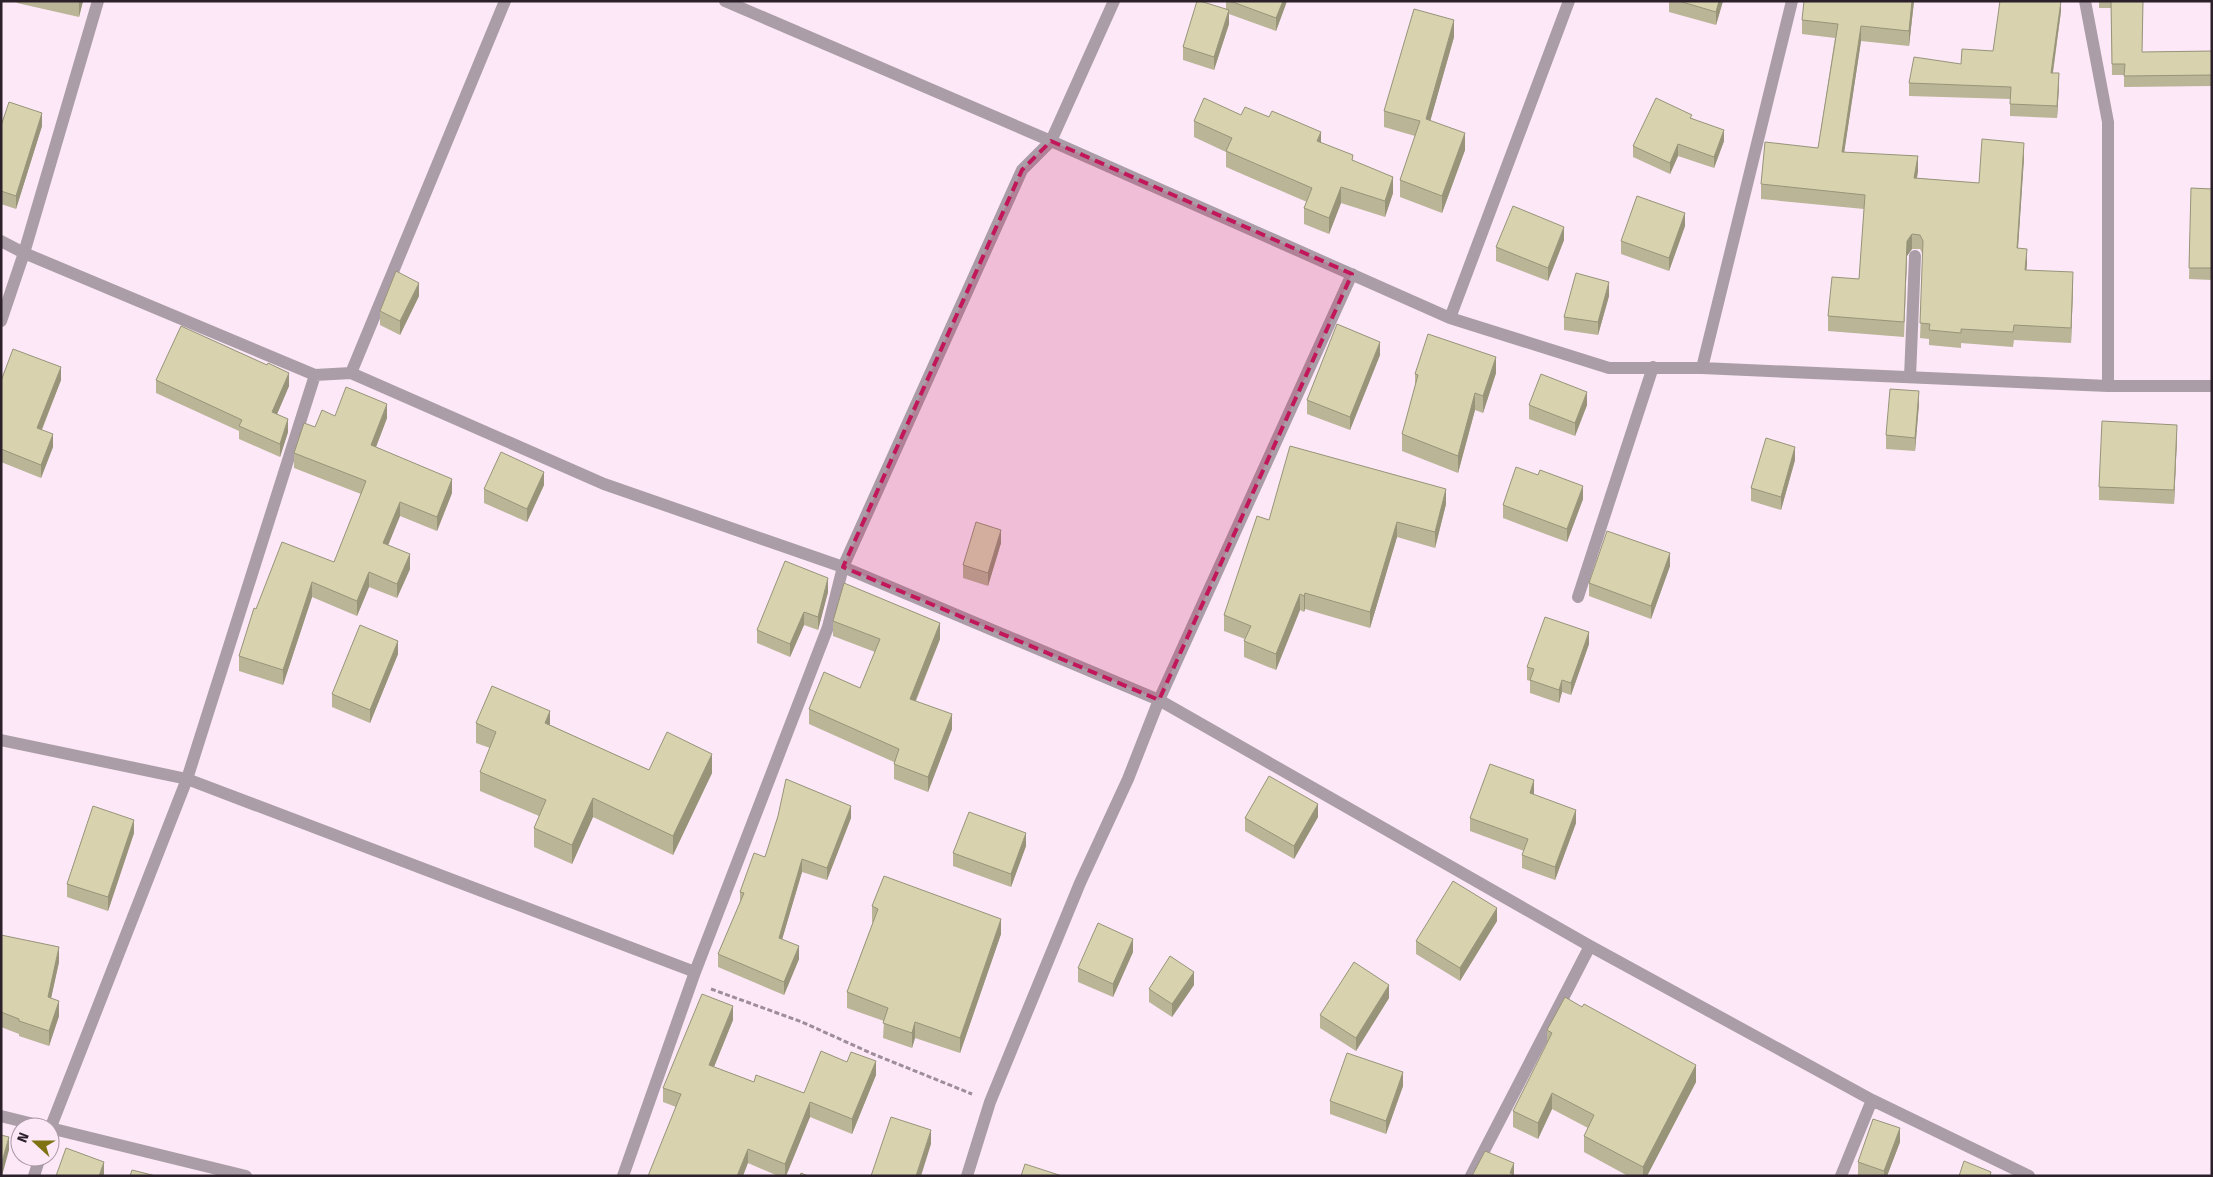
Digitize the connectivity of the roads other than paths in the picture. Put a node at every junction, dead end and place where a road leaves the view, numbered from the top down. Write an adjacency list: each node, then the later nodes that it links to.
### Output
1 (98, 1): 10 (street)
2 (505, 1): 17 (street)
3 (725, 1): 8 (street)
4 (1114, 1): 8 (street)
5 (1568, 1): 13 (street)
6 (1792, 1): 16 (street)
7 (2085, 1): 20 (street)
8 (1051, 141): 12 (street); 22 (street)
9 (1, 241): 10 (street)
10 (24, 253): 14 (street); 18 (street)
11 (1915, 256): 19 (street)
12 (1352, 274): 13 (street); 24 (street)
13 (1450, 318): 15 (street)
14 (1, 322)
15 (1653, 367): 16 (street); 23 (street)
16 (1702, 368): 19 (street)
17 (350, 373): 18 (street); 22 (street)
18 (315, 375): 26 (street)
19 (1910, 377): 20 (street)
20 (2108, 386): 21 (street)
21 (2212, 386)
22 (843, 567): 24 (street); 28 (street)
23 (1578, 597)
24 (1159, 700): 27 (street); 34 (street)
25 (1, 740): 26 (street)
26 (187, 780): 28 (street); 30 (street)
27 (1590, 946): 29 (street); 35 (street)
28 (694, 977): 33 (street)
29 (1872, 1100): 36 (street); 37 (street)
30 (54, 1117)
31 (60, 1130): 32 (street)
32 (246, 1176)
33 (622, 1176)
34 (966, 1176)
35 (1471, 1176)
36 (1841, 1176)
37 (2030, 1176)

